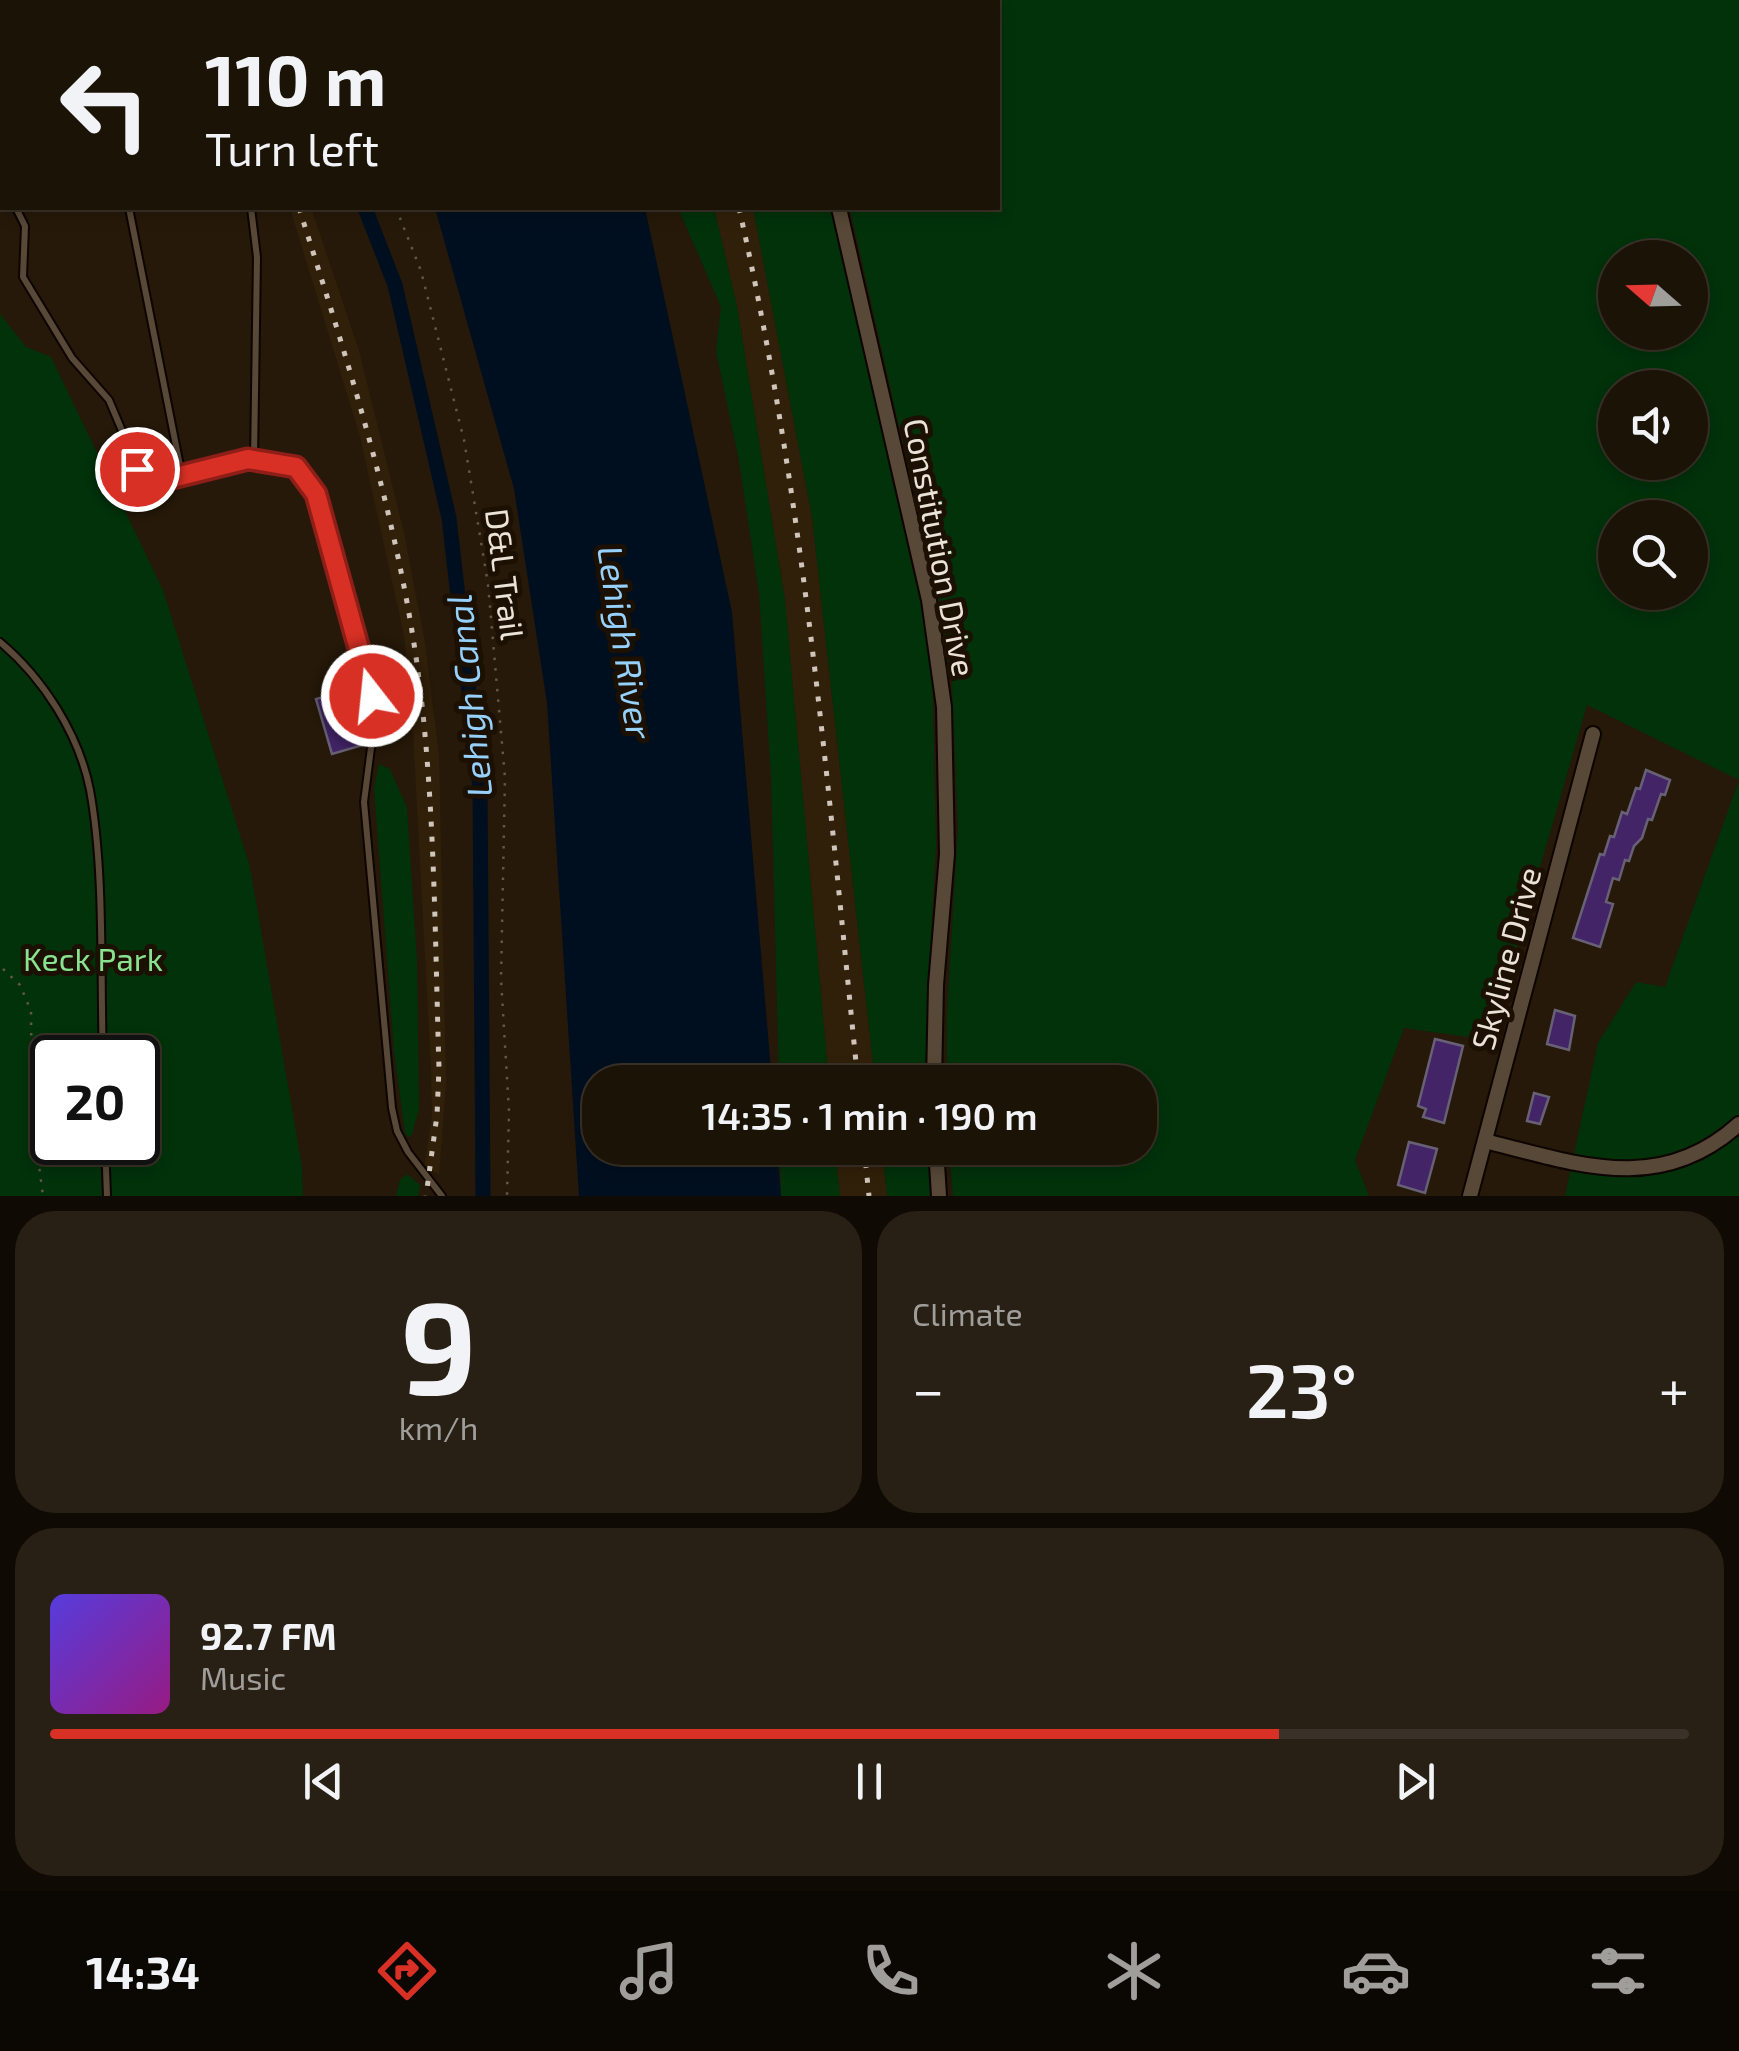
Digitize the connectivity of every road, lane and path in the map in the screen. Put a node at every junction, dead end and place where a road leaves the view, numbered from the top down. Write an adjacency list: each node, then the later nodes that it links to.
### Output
1 (17, 210): 7 (lane)
2 (129, 210): 7 (lane)
3 (251, 210): 6 (lane)
4 (397, 210): 20 (path, D&L Trail)
5 (839, 210): 12 (street, Constitution Drive)
6 (254, 460): 7 (lane); 19 (lane)
7 (182, 476)
8 (0, 642): 11 (lane)
9 (1593, 734): 14 (street, Skyline Drive)
10 (4, 970): 17 (path)
11 (102, 1035)
12 (934, 1065)
13 (1739, 1124): 14 (street)
14 (1485, 1140): 22 (street, Skyline Drive)
15 (106, 1165): 18 (lane)
16 (937, 1165): 21 (street)
17 (43, 1196)
18 (107, 1196)
19 (442, 1196)
20 (507, 1196)
21 (938, 1196)
22 (1470, 1196)

